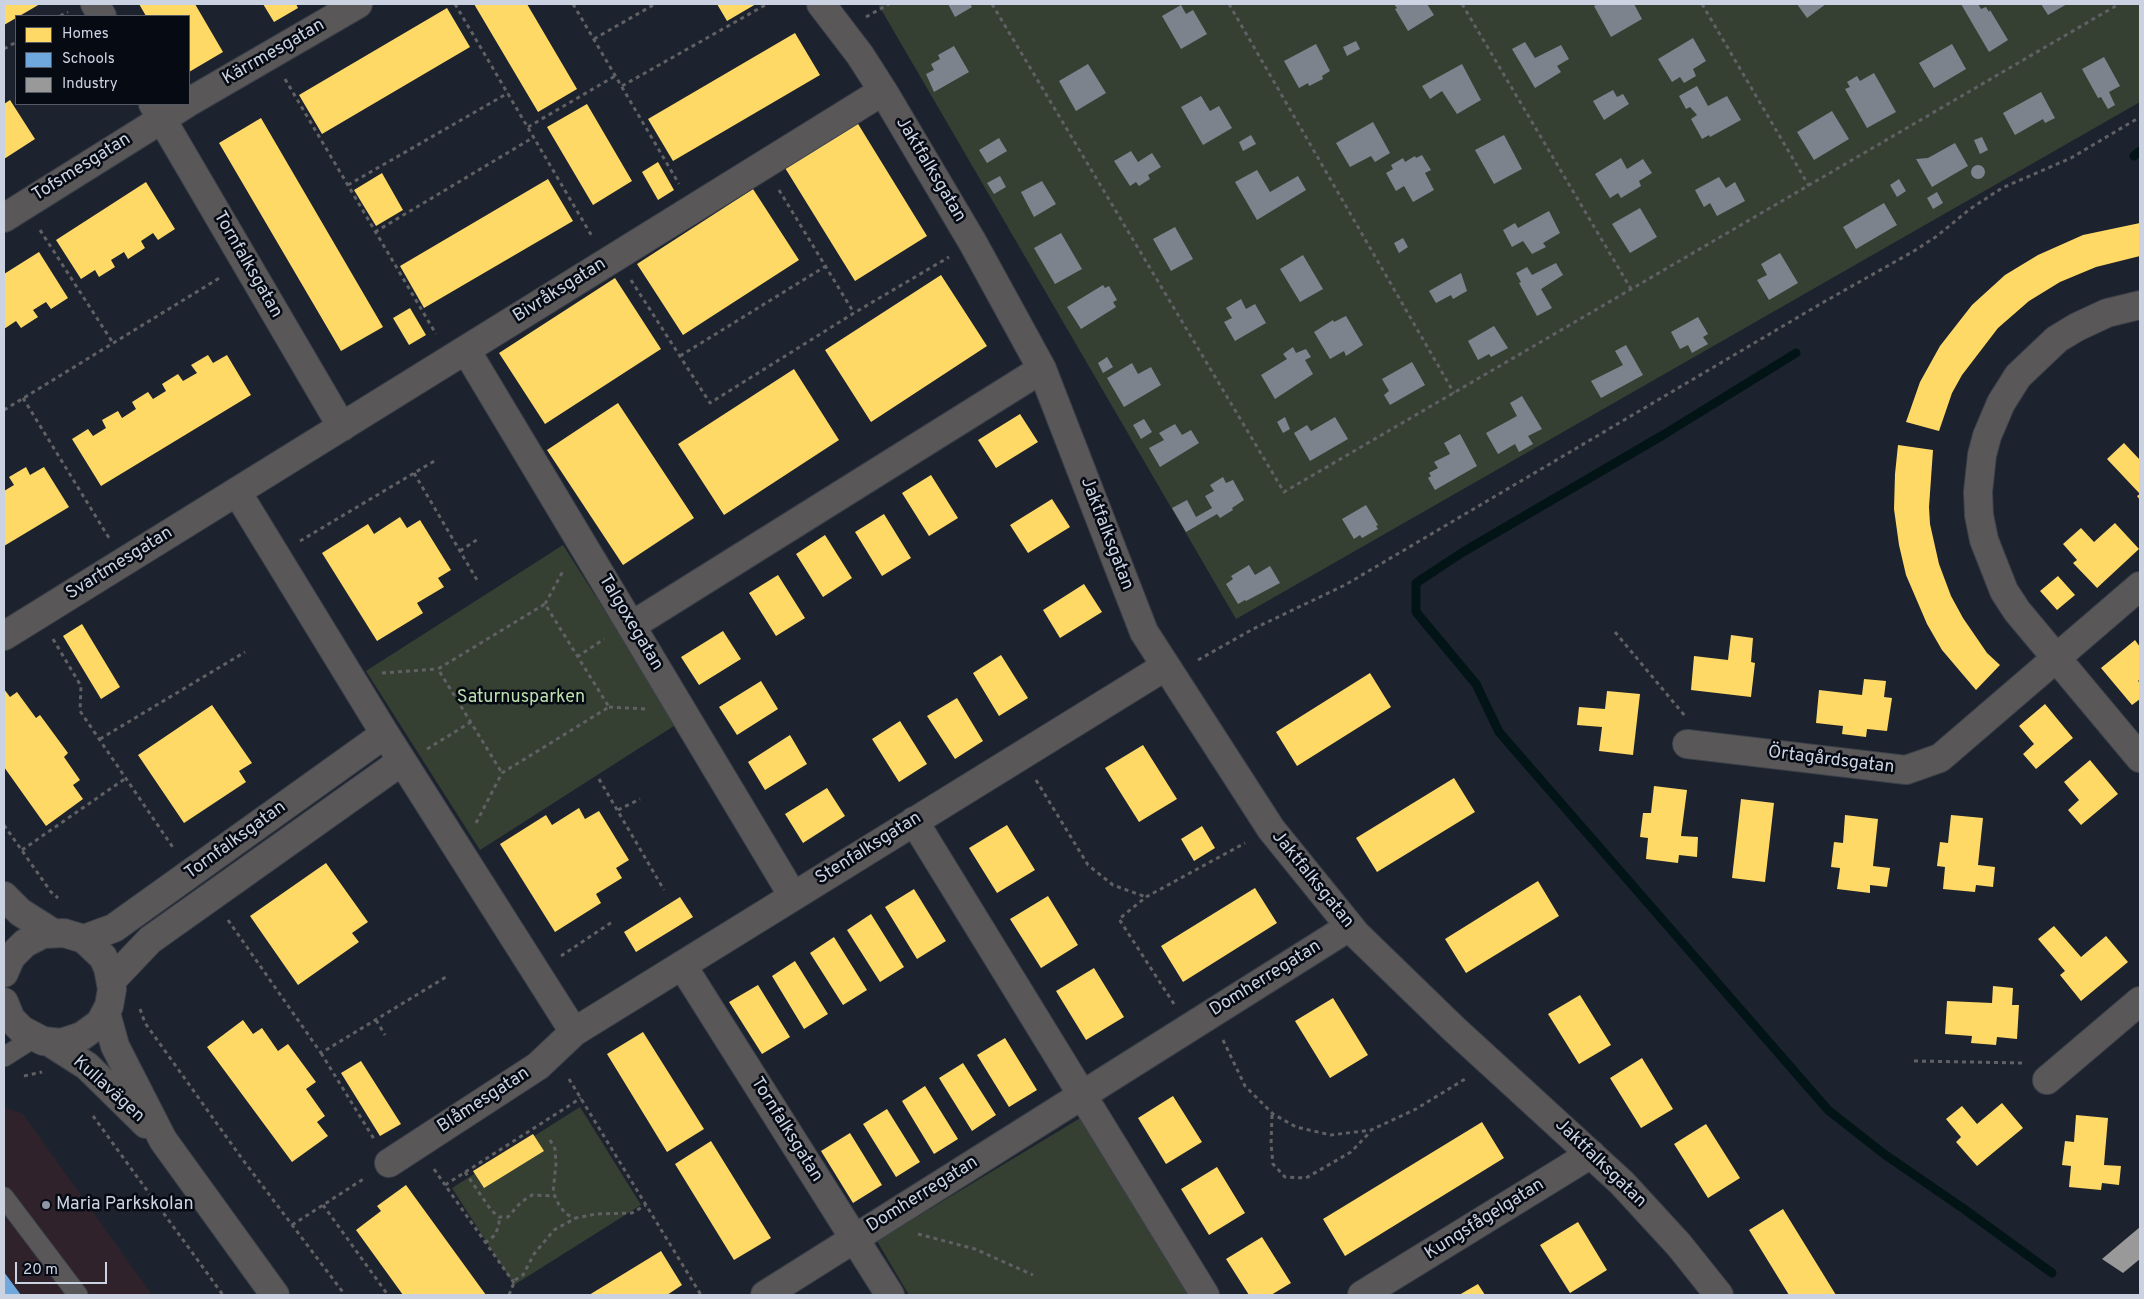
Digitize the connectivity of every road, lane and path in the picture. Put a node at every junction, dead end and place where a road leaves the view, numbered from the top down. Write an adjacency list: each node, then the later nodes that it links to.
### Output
1 (95, 4): 16 (street)
2 (358, 4): 21 (street, Kärrmesgatan)
3 (455, 4): 25 (path)
4 (573, 4): 18 (path)
5 (655, 4): 18 (path)
6 (767, 4): 23 (path)
7 (821, 4): 24 (street, Jaktfalksgatan)
8 (992, 4): 49 (path)
9 (1229, 4): 49 (path)
10 (1462, 4): 42 (path)
11 (1702, 4): 34 (path)
12 (2120, 4): 34 (path)
13 (858, 11): 17 (path)
14 (68, 12): 15 (path)
15 (62, 15)
16 (101, 15)
17 (869, 26)
18 (594, 40): 22 (path)
19 (15, 43): 20 (path)
20 (4, 49)
21 (270, 55): 26 (street, Kärrmesgatan); 33 (path)
22 (615, 76): 23 (path); 30 (path)
23 (622, 86): 35 (path)
24 (883, 91): 32 (street, Bivråksgatan); 38 (street, Jaktfalksgatan)
25 (508, 92): 30 (path); 33 (path)
26 (190, 102)
27 (180, 105): 28 (street, Kärrmesgatan)
28 (157, 111): 36 (street, Tofsmesgatan); 52 (street, Tornfalksgatan)
29 (2140, 117): 73 (path)
30 (528, 127): 31 (path)
31 (534, 137): 37 (path); 39 (path)
32 (764, 165): 35 (street, Bivråksgatan); 40 (path)
33 (348, 185): 37 (path)
34 (1809, 186): 42 (path)
35 (693, 209): 39 (street, Bivråksgatan)
36 (14, 212): 45 (path)
37 (375, 232): 46 (path)
38 (973, 243): 44 (path); 48 (street, Jaktfalksgatan)
39 (612, 259): 46 (street, Bivråksgatan); 47 (path)
40 (826, 266): 44 (path); 47 (path)
41 (224, 275): 45 (path)
42 (1631, 289): 49 (path)
43 (2140, 305): 71 (street)
44 (854, 313): 47 (path)
45 (113, 343): 50 (path)
46 (458, 354): 52 (street, Bivråksgatan); 67 (street, Talgoxegatan)
47 (680, 356)
48 (1042, 369): 67 (street); 73 (street, Jaktfalksgatan)
49 (1454, 393)
50 (23, 398): 51 (path); 61 (path)
51 (4, 410)
52 (342, 427): 55 (street, Bivråksgatan)
53 (436, 460): 54 (path)
54 (414, 473): 58 (path); 60 (path)
55 (236, 492): 61 (street, Svartmesgatan); 76 (street)
56 (295, 535): 58 (path)
57 (478, 539): 60 (path)
58 (299, 541): 59 (path)
59 (304, 549)
60 (460, 551): 63 (path)
61 (124, 562): 66 (street, Svartmesgatan)
62 (564, 570): 65 (path)
63 (477, 580)
64 (2140, 586): 71 (street, Örtagårdsgatan)
65 (545, 604): 72 (path); 85 (path)
66 (38, 615): 69 (street, Svartmesgatan); 77 (path)
67 (632, 626): 98 (street, Talgoxegatan)
68 (1615, 632): 79 (path)
69 (4, 636)
70 (245, 652): 77 (path)
71 (2055, 657): 79 (street, Örtagårdsgatan); 83 (street)
72 (438, 669): 74 (path); 75 (path)
73 (1169, 671): 81 (street, Stenfalksgatan); 93 (street, Jaktfalksgatan)
74 (383, 678)
75 (471, 722): 80 (path); 85 (path)
76 (385, 734): 84 (street); 105 (street, Tornfalksgatan)
77 (100, 739): 86 (path)
78 (422, 741): 80 (path)
79 (1699, 745)
80 (427, 749): 82 (path)
81 (1020, 755): 91 (street, Stenfalksgatan); 99 (path)
82 (432, 756)
83 (2140, 758)
84 (402, 761): 110 (street, Tornfalksgatan); 118 (street)
85 (502, 773): 90 (path)
86 (126, 778): 94 (path); 95 (path)
87 (599, 779): 89 (path)
88 (640, 799): 89 (path)
89 (618, 810): 96 (path)
90 (470, 818)
91 (914, 821): 98 (street, Stenfalksgatan); 128 (street)
92 (4, 825): 94 (path)
93 (1271, 829): 99 (path); 103 (street, Jaktfalksgatan)
94 (22, 850): 100 (path)
95 (179, 857)
96 (664, 890)
97 (4, 896): 104 (street, Kullavägen)
98 (793, 896): 107 (street, Stenfalksgatan)
99 (1146, 897): 117 (path)
100 (64, 904)
101 (222, 912): 122 (path)
102 (612, 922): 106 (path)
103 (1349, 927): 115 (street, Domherregatan); 125 (street, Jaktfalksgatan)
104 (53, 933): 105 (street, Kullavägen); 108 (street, Kullavägen)
105 (84, 940): 110 (street, Kullavägen)
106 (556, 959)
107 (682, 965): 118 (street, Stenfalksgatan); 147 (street, Tornfalksgatan)
108 (4, 966)
109 (446, 977): 116 (path)
110 (112, 980): 114 (street, Kullavägen)
111 (2140, 1000): 127 (street)
112 (4, 1002): 120 (street, Kullavägen)
113 (140, 1007): 146 (path)
114 (106, 1013): 120 (street, Kullavägen); 133 (street, Kullavägen)
115 (1212, 1014): 117 (street, Domherregatan); 131 (path)
116 (376, 1020): 119 (path); 122 (path)
117 (1189, 1028): 128 (street, Domherregatan)
118 (574, 1032): 121 (street, Blåmesgatan)
119 (385, 1035)
120 (43, 1040): 123 (lane); 133 (street, Kullavägen)
121 (553, 1052): 129 (path); 137 (street, Blåmesgatan)
122 (321, 1053): 137 (path)
123 (4, 1057): 126 (path)
124 (1914, 1061): 127 (path)
125 (1491, 1062): 132 (path); 135 (street, Jaktfalksgatan)
126 (49, 1071)
127 (2056, 1072)
128 (1082, 1095): 147 (street, Domherregatan); 161 (street)
129 (581, 1098): 138 (path); 143 (path)
130 (90, 1112): 153 (path)
131 (1272, 1114): 132 (path); 132 (path)
132 (1371, 1130)
133 (163, 1140): 154 (street, Kullavägen)
134 (550, 1140): 140 (path)
135 (1591, 1154): 151 (street, Kungsfågelgatan); 162 (street, Jaktfalksgatan)
136 (429, 1162): 139 (path)
137 (389, 1163): 142 (path)
138 (465, 1172): 139 (path); 144 (path)
139 (445, 1185): 148 (path)
140 (555, 1196): 144 (path); 145 (path)
141 (4, 1197): 152 (lane)
142 (323, 1205): 146 (path); 156 (path)
143 (646, 1205): 145 (path); 158 (path)
144 (499, 1218): 148 (path)
145 (576, 1218): 150 (path)
146 (292, 1225): 155 (path)
147 (864, 1232): 149 (path); 159 (street, Domherregatan); 160 (street, Tornfalksgatan)
148 (485, 1243): 150 (path)
149 (1033, 1275)
150 (514, 1283): 157 (path)
151 (1376, 1292)
152 (78, 1295)
153 (224, 1295)
154 (274, 1295)
155 (345, 1295)
156 (388, 1295)
157 (509, 1295)
158 (701, 1295)
159 (765, 1295)
160 (890, 1295)
161 (1205, 1295)
162 (1718, 1295)

